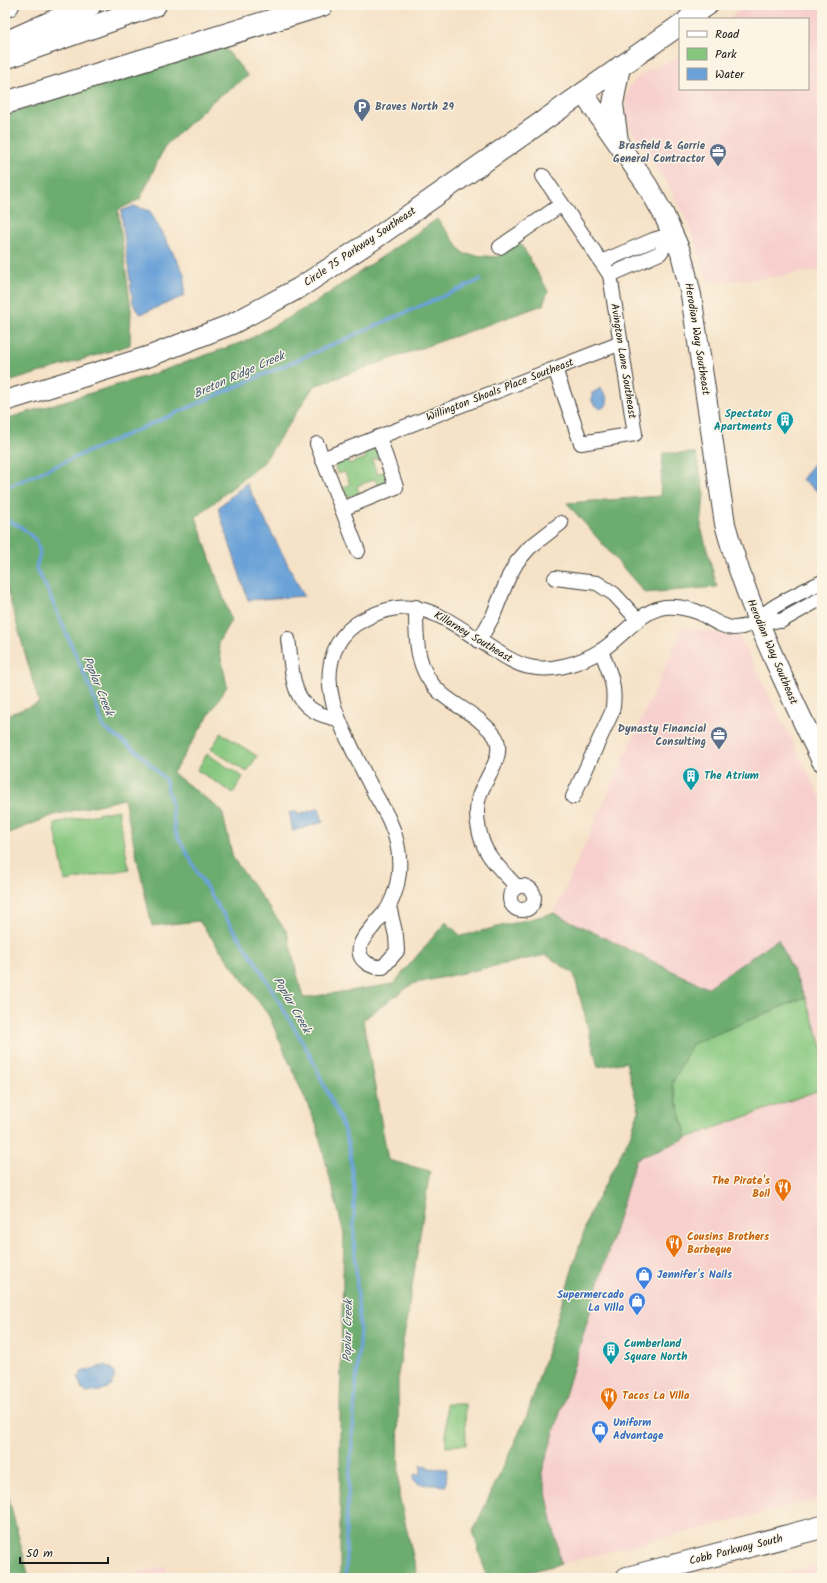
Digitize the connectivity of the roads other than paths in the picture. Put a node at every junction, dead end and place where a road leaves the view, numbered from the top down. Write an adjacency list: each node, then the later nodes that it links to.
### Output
1 (8, 5): 6 (main road)
2 (90, 5): 9 (main road)
3 (155, 5): 10 (main road)
4 (322, 5): 13 (main road)
5 (708, 5): 7 (main road)
6 (5, 6)
7 (689, 18)
8 (679, 26): 11 (main road, Circle 75 Parkway Southeast)
9 (5, 43)
10 (5, 58)
11 (620, 66): 12 (main road, Circle 75 Parkway Southeast); 14 (main road)
12 (582, 92): 14 (main road, Herodian Way Southeast); 23 (main road, Circle 75 Parkway Southeast)
13 (5, 103)
14 (618, 143): 17 (main road, Herodian Way Southeast)
15 (543, 176): 16 (street, Avington Lane Southeast)
16 (562, 204): 18 (street); 19 (street, Avington Lane Southeast)
17 (673, 234): 19 (street); 20 (street); 35 (main road, Herodian Way Southeast)
18 (500, 246)
19 (601, 262): 20 (street, Avington Lane Southeast)
20 (610, 275): 21 (street, Avington Lane Southeast)
21 (621, 343): 22 (street, Willington Shoals Place Southeast); 22 (street, Avington Lane Southeast)
22 (555, 369): 24 (street, Willington Shoals Place Southeast)
23 (5, 401)
24 (379, 437): 26 (street, Willington Shoals Place Southeast); 27 (street)
25 (316, 444): 26 (street)
26 (322, 459): 27 (street)
27 (342, 509): 29 (street)
28 (561, 523): 37 (street)
29 (358, 551)
30 (555, 578): 34 (street)
31 (822, 582): 35 (street)
32 (822, 598): 35 (street)
33 (416, 607): 37 (street, Killarney Southeast); 39 (street, Killarney Southeast); 42 (street)
34 (638, 620): 35 (street, Killarney Southeast); 38 (street, Killarney Southeast)
35 (758, 620): 40 (main road, Herodian Way Southeast)
36 (288, 639): 39 (street)
37 (479, 641): 38 (street, Killarney Southeast)
38 (601, 651): 41 (street)
39 (338, 719): 43 (street, Killarney Southeast)
40 (822, 761)
41 (573, 797)
42 (517, 887)
43 (389, 906)
44 (822, 1527): 45 (main road, Cobb Parkway South)
45 (627, 1578)

